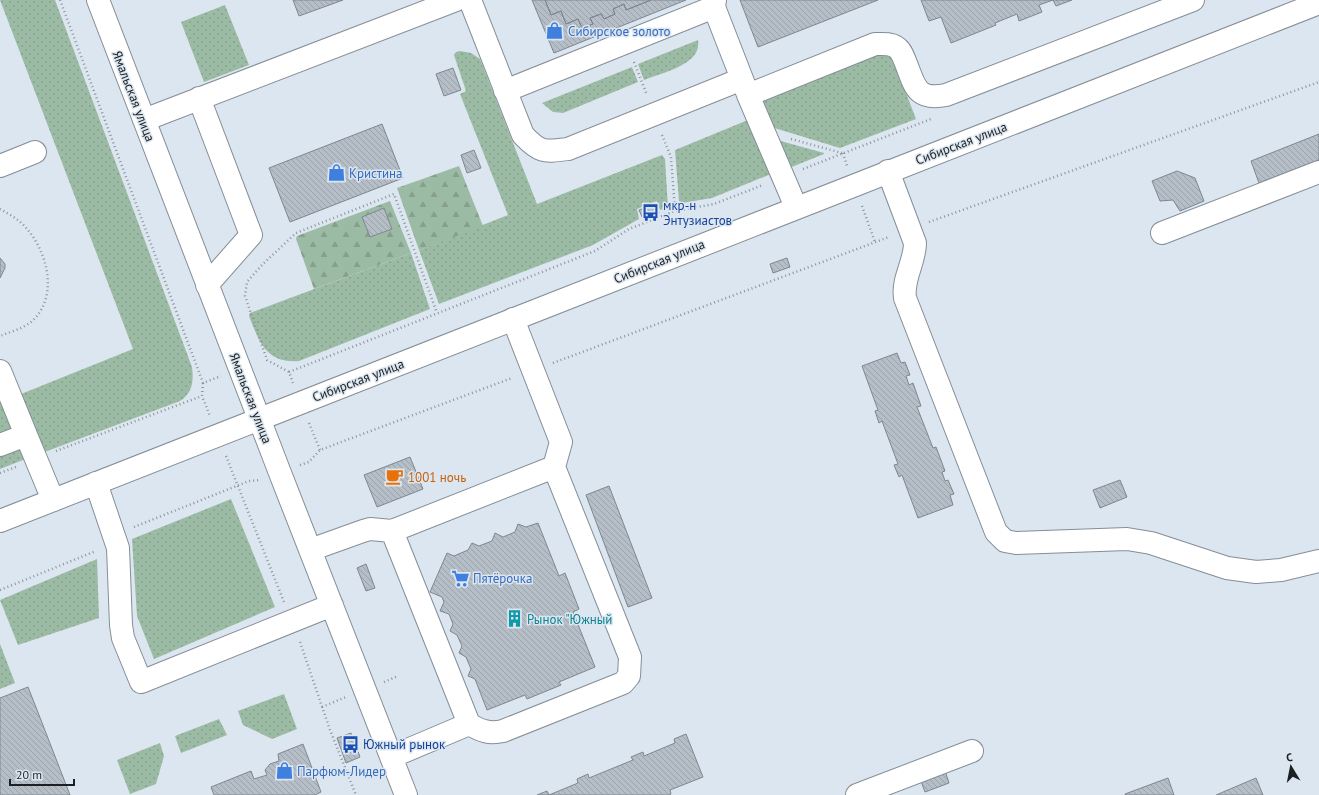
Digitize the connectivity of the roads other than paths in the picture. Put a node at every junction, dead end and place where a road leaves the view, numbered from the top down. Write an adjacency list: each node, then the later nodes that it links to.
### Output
1 (98, 0): 10 (main road, Ямальская улица)
2 (456, 0): 9 (main road)
3 (470, 0): 8 (main road)
4 (1193, 0): 7 (main road)
5 (714, 3): 7 (main road); 8 (main road)
6 (1319, 3): 13 (main road, Сибирская улица)
7 (745, 87): 8 (main road); 15 (main road)
8 (505, 91)
9 (199, 98): 10 (main road); 17 (main road)
10 (144, 120): 17 (main road, Ямальская улица)
11 (35, 152): 12 (main road)
12 (0, 166)
13 (888, 171): 15 (main road, Сибирская улица); 29 (main road)
14 (1319, 172): 16 (main road)
15 (796, 208): 18 (main road, Сибирская улица)
16 (1162, 233)
17 (207, 285): 20 (main road, Ямальская улица)
18 (513, 319): 20 (main road, Сибирская улица); 23 (main road)
19 (0, 371): 21 (main road)
20 (259, 419): 24 (main road, Сибирская улица); 28 (main road, Ямальская улица)
21 (26, 435): 22 (main road); 25 (main road)
22 (0, 445)
23 (554, 467): 27 (main road); 31 (main road)
24 (96, 483): 25 (main road, Сибирская улица); 30 (main road)
25 (53, 500): 26 (main road, Сибирская улица)
26 (0, 521)
27 (392, 531): 28 (main road); 31 (main road)
28 (310, 550): 30 (main road, Ямальская улица)
29 (1319, 561)
30 (332, 605): 33 (main road, Ямальская улица)
31 (469, 724): 33 (main road)
32 (972, 751): 35 (main road)
33 (391, 757): 34 (main road, Ямальская улица)
34 (406, 795)
35 (857, 795)

